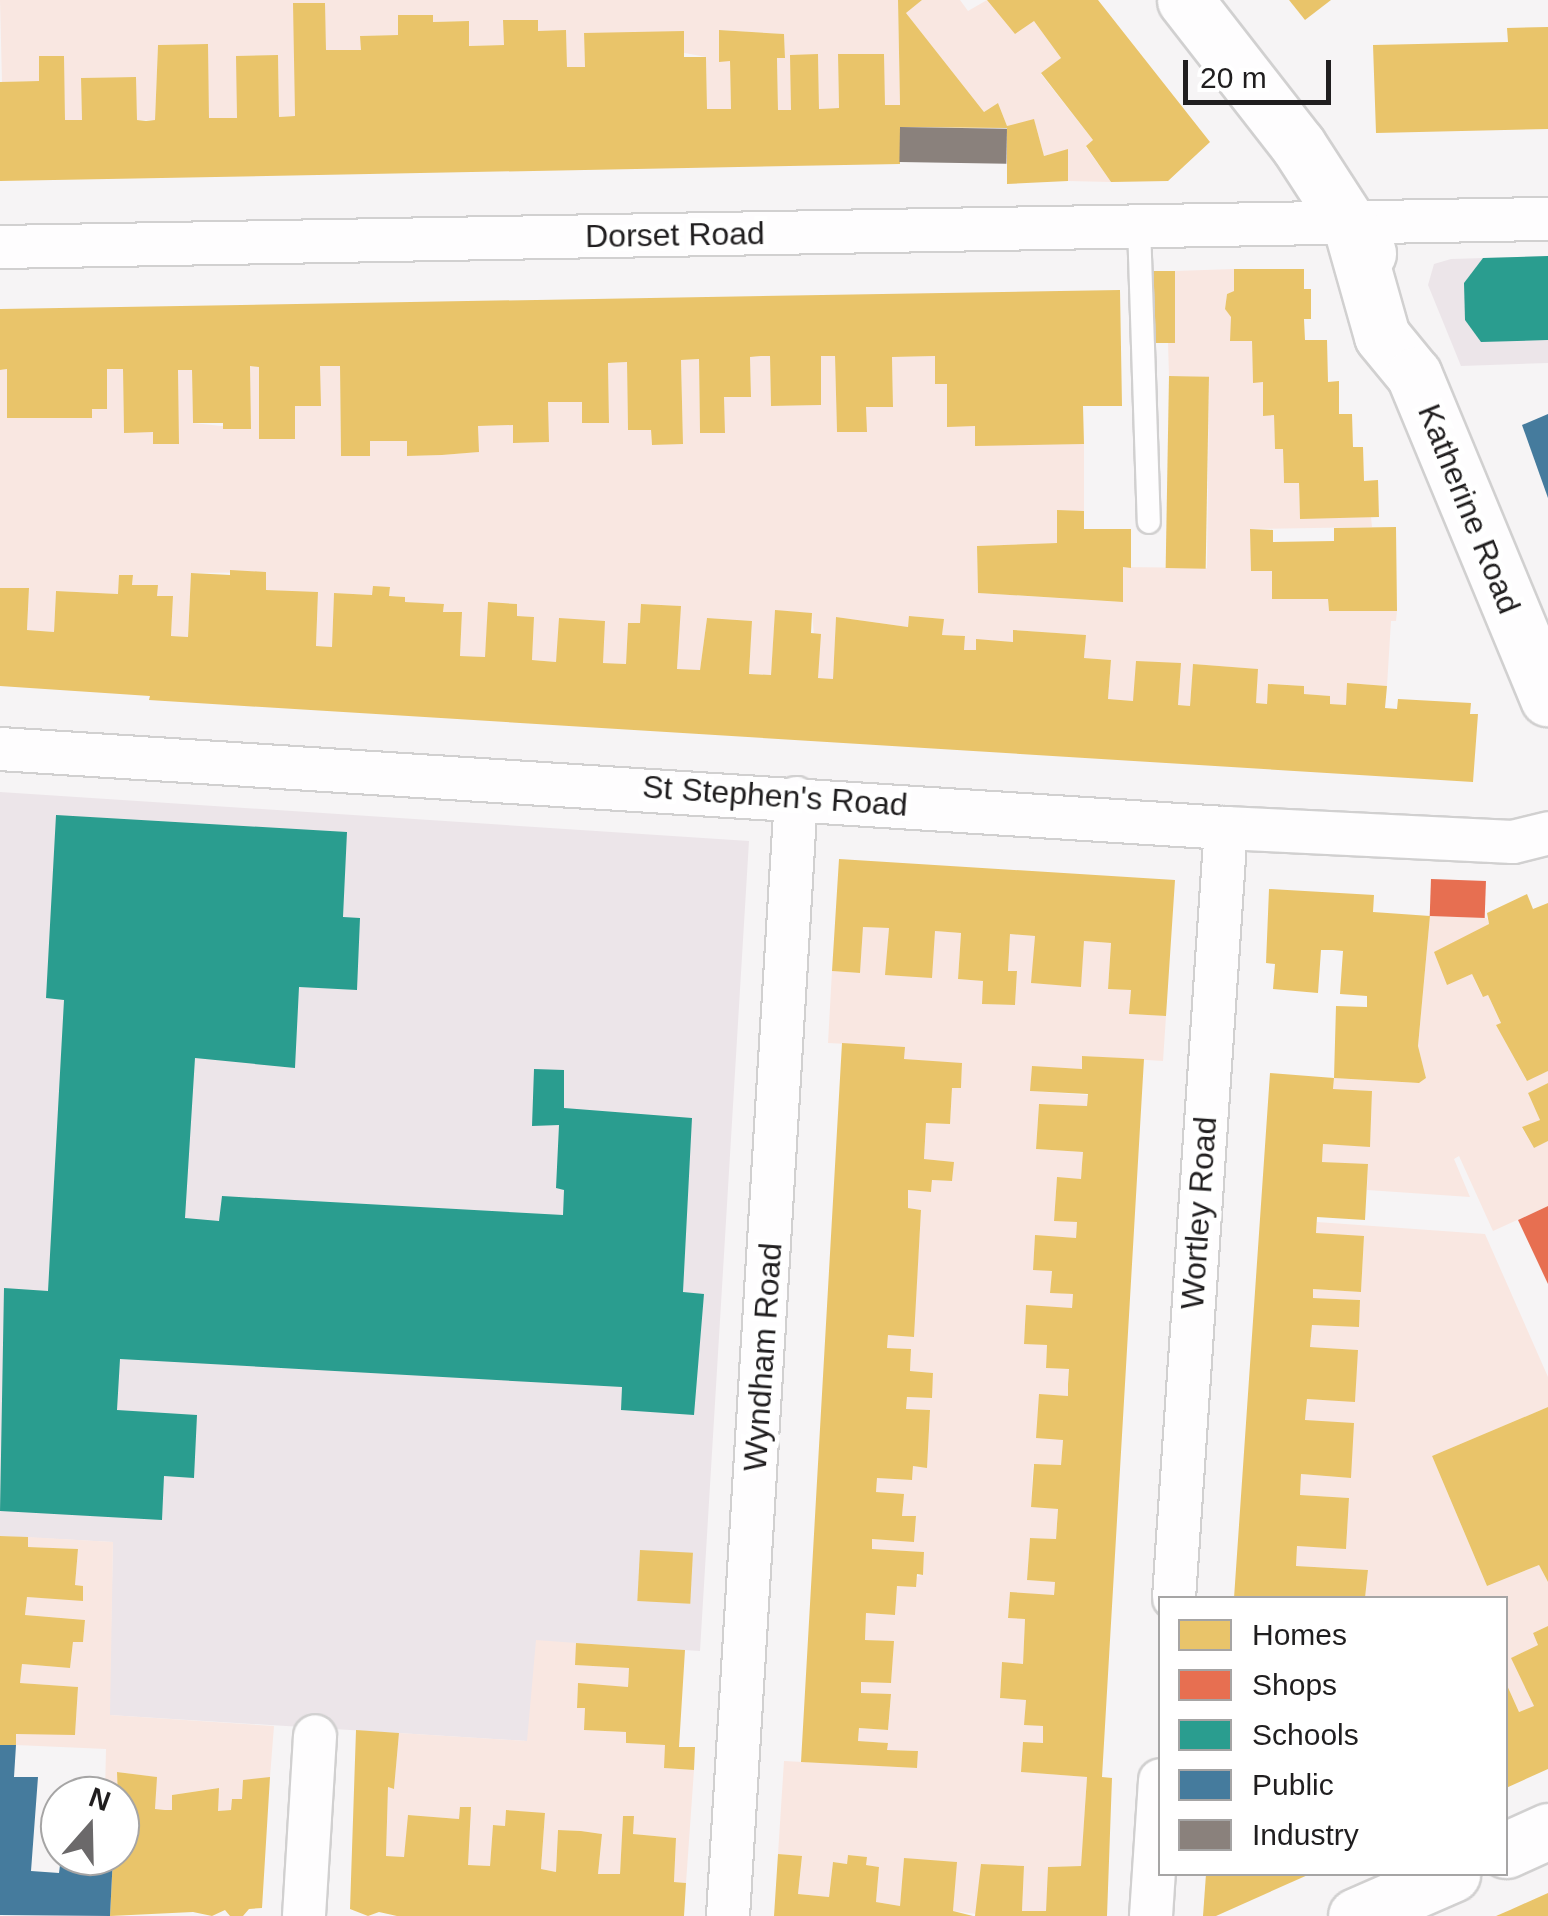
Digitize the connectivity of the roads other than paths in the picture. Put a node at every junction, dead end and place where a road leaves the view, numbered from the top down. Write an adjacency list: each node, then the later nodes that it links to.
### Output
1 (1185, 0): 3 (main road, Katherine Road)
2 (1548, 219): 3 (street, Dorset Road)
3 (1350, 224): 4 (street, Dorset Road); 7 (main road, Katherine Road)
4 (1138, 226): 5 (street, Dorset Road); 6 (lane)
5 (0, 247)
6 (1149, 522)
7 (1548, 698)
8 (0, 749): 9 (street, St Stephen's Road)
9 (796, 798): 10 (street, St Stephen's Road); 19 (street, Wyndham Road)
10 (1226, 828): 11 (street, St Stephen's Road); 12 (street, Wortley Road)
11 (1548, 833)
12 (1174, 1596)
13 (315, 1736): 18 (street)
14 (1158, 1810): 20 (street)
15 (1548, 1831): 16 (main road)
16 (1508, 1849)
17 (1447, 1876): 21 (main road)
18 (304, 1916)
19 (728, 1916)
20 (1151, 1916)
21 (1356, 1916)

